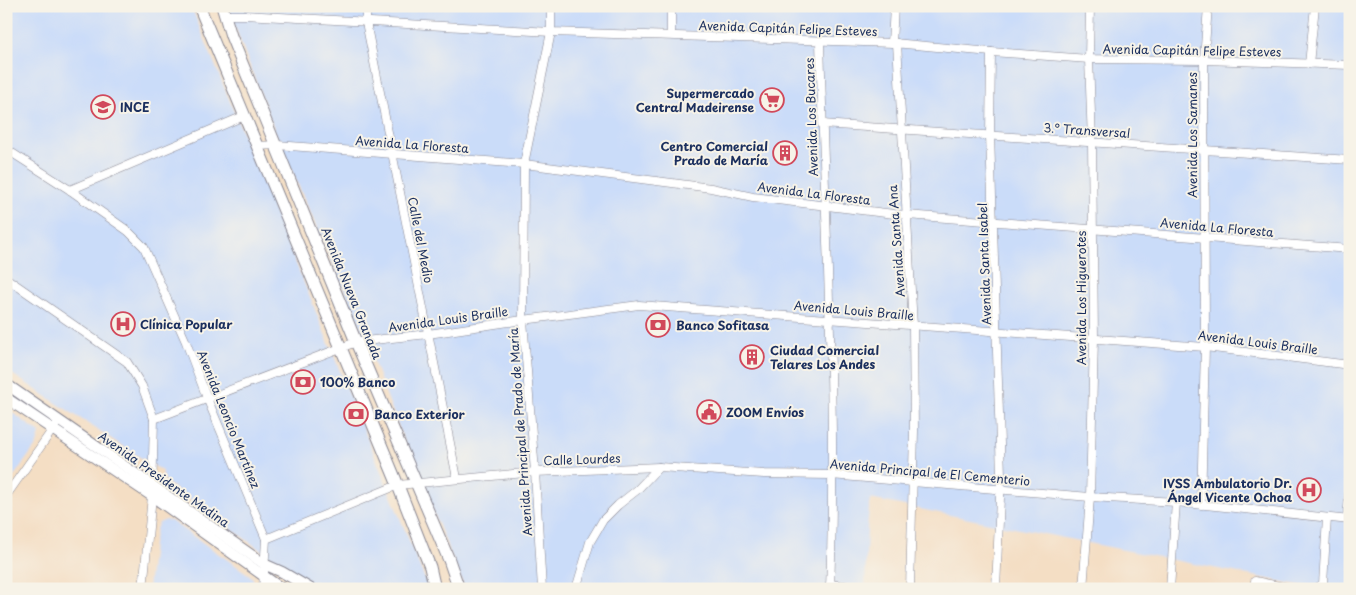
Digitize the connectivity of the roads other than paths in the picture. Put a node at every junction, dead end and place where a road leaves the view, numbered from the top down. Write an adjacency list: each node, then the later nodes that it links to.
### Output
1 (199, 6): 20 (main road)
2 (366, 6): 10 (street, Calle del Medio)
3 (551, 6): 11 (street, Avenida Principal de Prado de María)
4 (671, 6): 12 (street)
5 (894, 6): 14 (street, Avenida Santa Ana)
6 (1090, 6): 16 (street, Avenida Los Higuerotes)
7 (1208, 6): 17 (street, Avenida Los Samanes)
8 (1315, 6): 18 (street)
9 (224, 11): 10 (street, Avenida Capitán Felipe Esteves); 25 (main road, Avenida Nueva Granada)
10 (366, 22): 11 (street, Avenida Capitán Felipe Esteves); 29 (street, Calle del Medio)
11 (551, 32): 12 (street, Avenida Capitán Felipe Esteves); 33 (street, Avenida Principal de Prado de María)
12 (671, 36): 13 (street, Avenida Capitán Felipe Esteves)
13 (820, 41): 14 (street, Avenida Capitán Felipe Esteves); 21 (street, Avenida Los Bucares)
14 (894, 43): 15 (street, Avenida Capitán Felipe Esteves); 22 (street, Avenida Santa Ana)
15 (991, 52): 16 (street, Avenida Capitán Felipe Esteves); 23 (street, Avenida Santa Isabel)
16 (1089, 59): 17 (street, Avenida Capitán Felipe Esteves); 24 (street, Avenida Los Higuerotes)
17 (1204, 60): 18 (street, Avenida Capitán Felipe Esteves); 28 (street, Avenida Los Samanes)
18 (1309, 64): 19 (street, Avenida Capitán Felipe Esteves)
19 (1350, 65)
20 (244, 116): 26 (main road); 34 (street)
21 (822, 124): 22 (street, 3.° Transversal); 35 (street, Avenida Los Bucares)
22 (901, 130): 23 (street, 3.° Transversal); 36 (street, Avenida Santa Ana)
23 (990, 135): 24 (street, 3.° Transversal); 37 (street, Avenida Santa Isabel)
24 (1092, 142): 28 (street, 3.° Transversal); 38 (street, Avenida Los Higuerotes)
25 (277, 145): 26 (street, Avenida La Floresta); 29 (street, Avenida La Floresta); 48 (main road, Avenida Nueva Granada)
26 (258, 146): 49 (main road)
27 (6, 149): 30 (street, Avenida Leoncio Martínez)
28 (1203, 150): 32 (street, 3.° Transversal); 39 (street, Avenida Los Samanes)
29 (393, 154): 33 (street, Avenida La Floresta); 46 (street, Calle del Medio)
30 (14, 156): 31 (street); 34 (street, Avenida Leoncio Martínez)
31 (6, 160)
32 (1350, 160)
33 (524, 164): 35 (street, Avenida La Floresta); 43 (street, Avenida Principal de Prado de María)
34 (70, 190): 54 (street, Avenida Leoncio Martínez)
35 (826, 206): 36 (street, Avenida La Floresta); 42 (street, Avenida Los Bucares)
36 (906, 215): 37 (street, Avenida La Floresta); 44 (street, Avenida Santa Ana)
37 (994, 223): 38 (street, Avenida La Floresta); 45 (street, Avenida Santa Isabel)
38 (1092, 228): 39 (street, Avenida La Floresta); 47 (street, Avenida Los Higuerotes)
39 (1204, 238): 40 (street, Avenida La Floresta); 50 (street, Avenida Los Samanes)
40 (1350, 249)
41 (6, 278): 55 (street)
42 (830, 318): 43 (street, Avenida Louis Braille); 44 (street, Avenida Louis Braille); 60 (street, Avenida Los Bucares)
43 (523, 320): 46 (street, Avenida Louis Braille); 59 (street, Avenida Principal de Prado de María)
44 (913, 326): 45 (street, Avenida Louis Braille); 62 (street, Avenida Santa Ana)
45 (997, 331): 47 (street, Avenida Louis Braille); 67 (street, Avenida Santa Isabel)
46 (428, 334): 48 (street, Avenida Louis Braille); 61 (street, Calle del Medio)
47 (1094, 339): 50 (street, Avenida Louis Braille); 70 (street, Avenida Los Higuerotes)
48 (356, 342): 49 (street, Avenida Louis Braille); 63 (main road, Avenida Nueva Granada)
49 (341, 347): 54 (street); 65 (main road)
50 (1205, 347): 51 (street, Avenida Louis Braille); 72 (street, Avenida Los Samanes)
51 (1350, 365)
52 (6, 384): 56 (street, Avenida Presidente Medina)
53 (6, 398): 57 (street, Avenida Presidente Medina)
54 (208, 398): 55 (street); 75 (street, Avenida Leoncio Martínez)
55 (154, 419): 64 (street)
56 (59, 420): 57 (street); 64 (street, Avenida Presidente Medina)
57 (52, 430): 68 (street); 69 (street, Avenida Presidente Medina)
58 (660, 467): 59 (street, Calle Lourdes); 60 (street, Avenida Principal de El Cementerio); 89 (street)
59 (535, 472): 61 (street, Calle Lourdes); 88 (street, Avenida Principal de Prado de María)
60 (831, 475): 62 (street, Avenida Principal de El Cementerio); 80 (street, Avenida Los Bucares)
61 (457, 478): 63 (street, Calle Lourdes)
62 (912, 482): 67 (street, Avenida Principal de El Cementerio); 91 (street, Avenida Santa Ana)
63 (416, 483): 65 (street, Calle Lourdes); 87 (main road, Avenida Nueva Granada)
64 (152, 485): 69 (street); 77 (street, Avenida Presidente Medina)
65 (398, 485): 75 (street); 86 (main road)
66 (1350, 486): 74 (street)
67 (1001, 489): 70 (street, Avenida Principal de El Cementerio); 92 (street, Avenida Santa Isabel)
68 (6, 496)
69 (152, 496): 76 (street, Avenida Presidente Medina); 81 (street)
70 (1090, 497): 71 (street, Avenida Principal de El Cementerio); 93 (street, Avenida Los Higuerotes)
71 (1176, 502): 72 (street, Avenida Principal de El Cementerio); 94 (street)
72 (1200, 505): 73 (street, Avenida Principal de El Cementerio)
73 (1327, 518): 74 (street, Avenida Principal de El Cementerio); 97 (street)
74 (1348, 520)
75 (266, 539): 77 (street, Avenida Leoncio Martínez)
76 (226, 549): 77 (street); 78 (street, Avenida Presidente Medina)
77 (264, 564): 78 (street, Avenida Leoncio Martínez); 84 (street); 85 (street, Avenida Presidente Medina)
78 (264, 576): 82 (street, Avenida Leoncio Martínez); 83 (street, Avenida Presidente Medina)
79 (1255, 585): 95 (street); 96 (street)
80 (830, 586): 90 (street)
81 (143, 589)
82 (263, 589)
83 (282, 589)
84 (298, 589)
85 (311, 589)
86 (435, 589)
87 (459, 589)
88 (542, 589)
89 (576, 589)
90 (864, 589)
91 (910, 589)
92 (996, 589)
93 (1083, 589)
94 (1170, 589)
95 (1259, 589)
96 (1293, 589)
97 (1315, 589)

